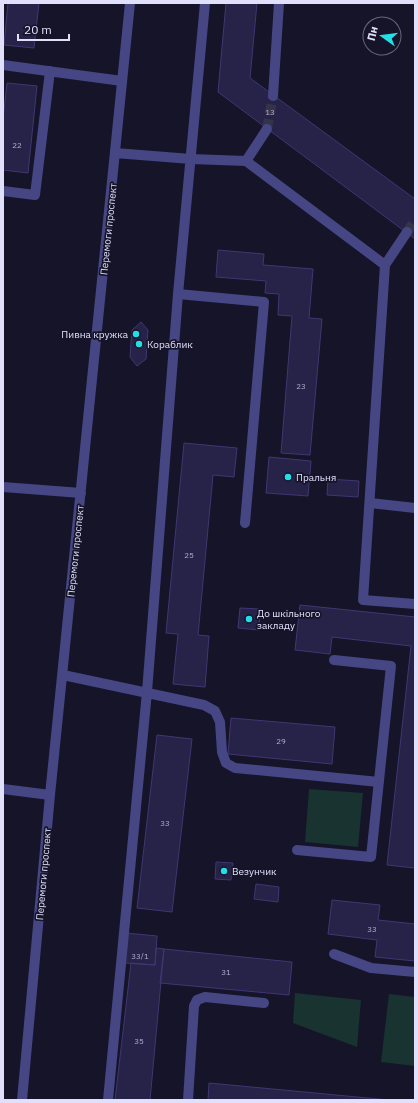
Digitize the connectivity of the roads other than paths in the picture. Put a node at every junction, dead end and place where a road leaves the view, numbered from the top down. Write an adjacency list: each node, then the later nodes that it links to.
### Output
1 (130, 3): 6 (street, Перемоги проспект)
2 (206, 3): 10 (street)
3 (279, 3): 7 (street)
4 (3, 65): 5 (street)
5 (50, 71): 6 (street); 12 (street)
6 (122, 82): 9 (street, Перемоги проспект)
7 (273, 96)
8 (267, 129): 11 (street)
9 (115, 153): 10 (street); 17 (street, Перемоги проспект)
10 (191, 159): 11 (street); 15 (street)
11 (246, 161): 14 (street)
12 (3, 191)
13 (406, 232): 14 (street)
14 (385, 265): 18 (street)
15 (178, 294): 20 (street); 24 (street)
16 (3, 487): 17 (street)
17 (81, 492): 23 (street, Перемоги проспект)
18 (370, 503): 19 (street); 21 (street)
19 (415, 508)
20 (245, 523)
21 (415, 604)
22 (334, 660): 25 (street)
23 (63, 675): 24 (street); 27 (street, Перемоги проспект)
24 (147, 692): 25 (street); 33 (street)
25 (379, 782): 28 (street)
26 (3, 789): 27 (street)
27 (50, 795): 32 (street, Перемоги проспект)
28 (297, 850)
29 (334, 954): 30 (street)
30 (415, 972)
31 (264, 1003): 34 (street)
32 (22, 1100)
33 (108, 1100)
34 (188, 1100)

